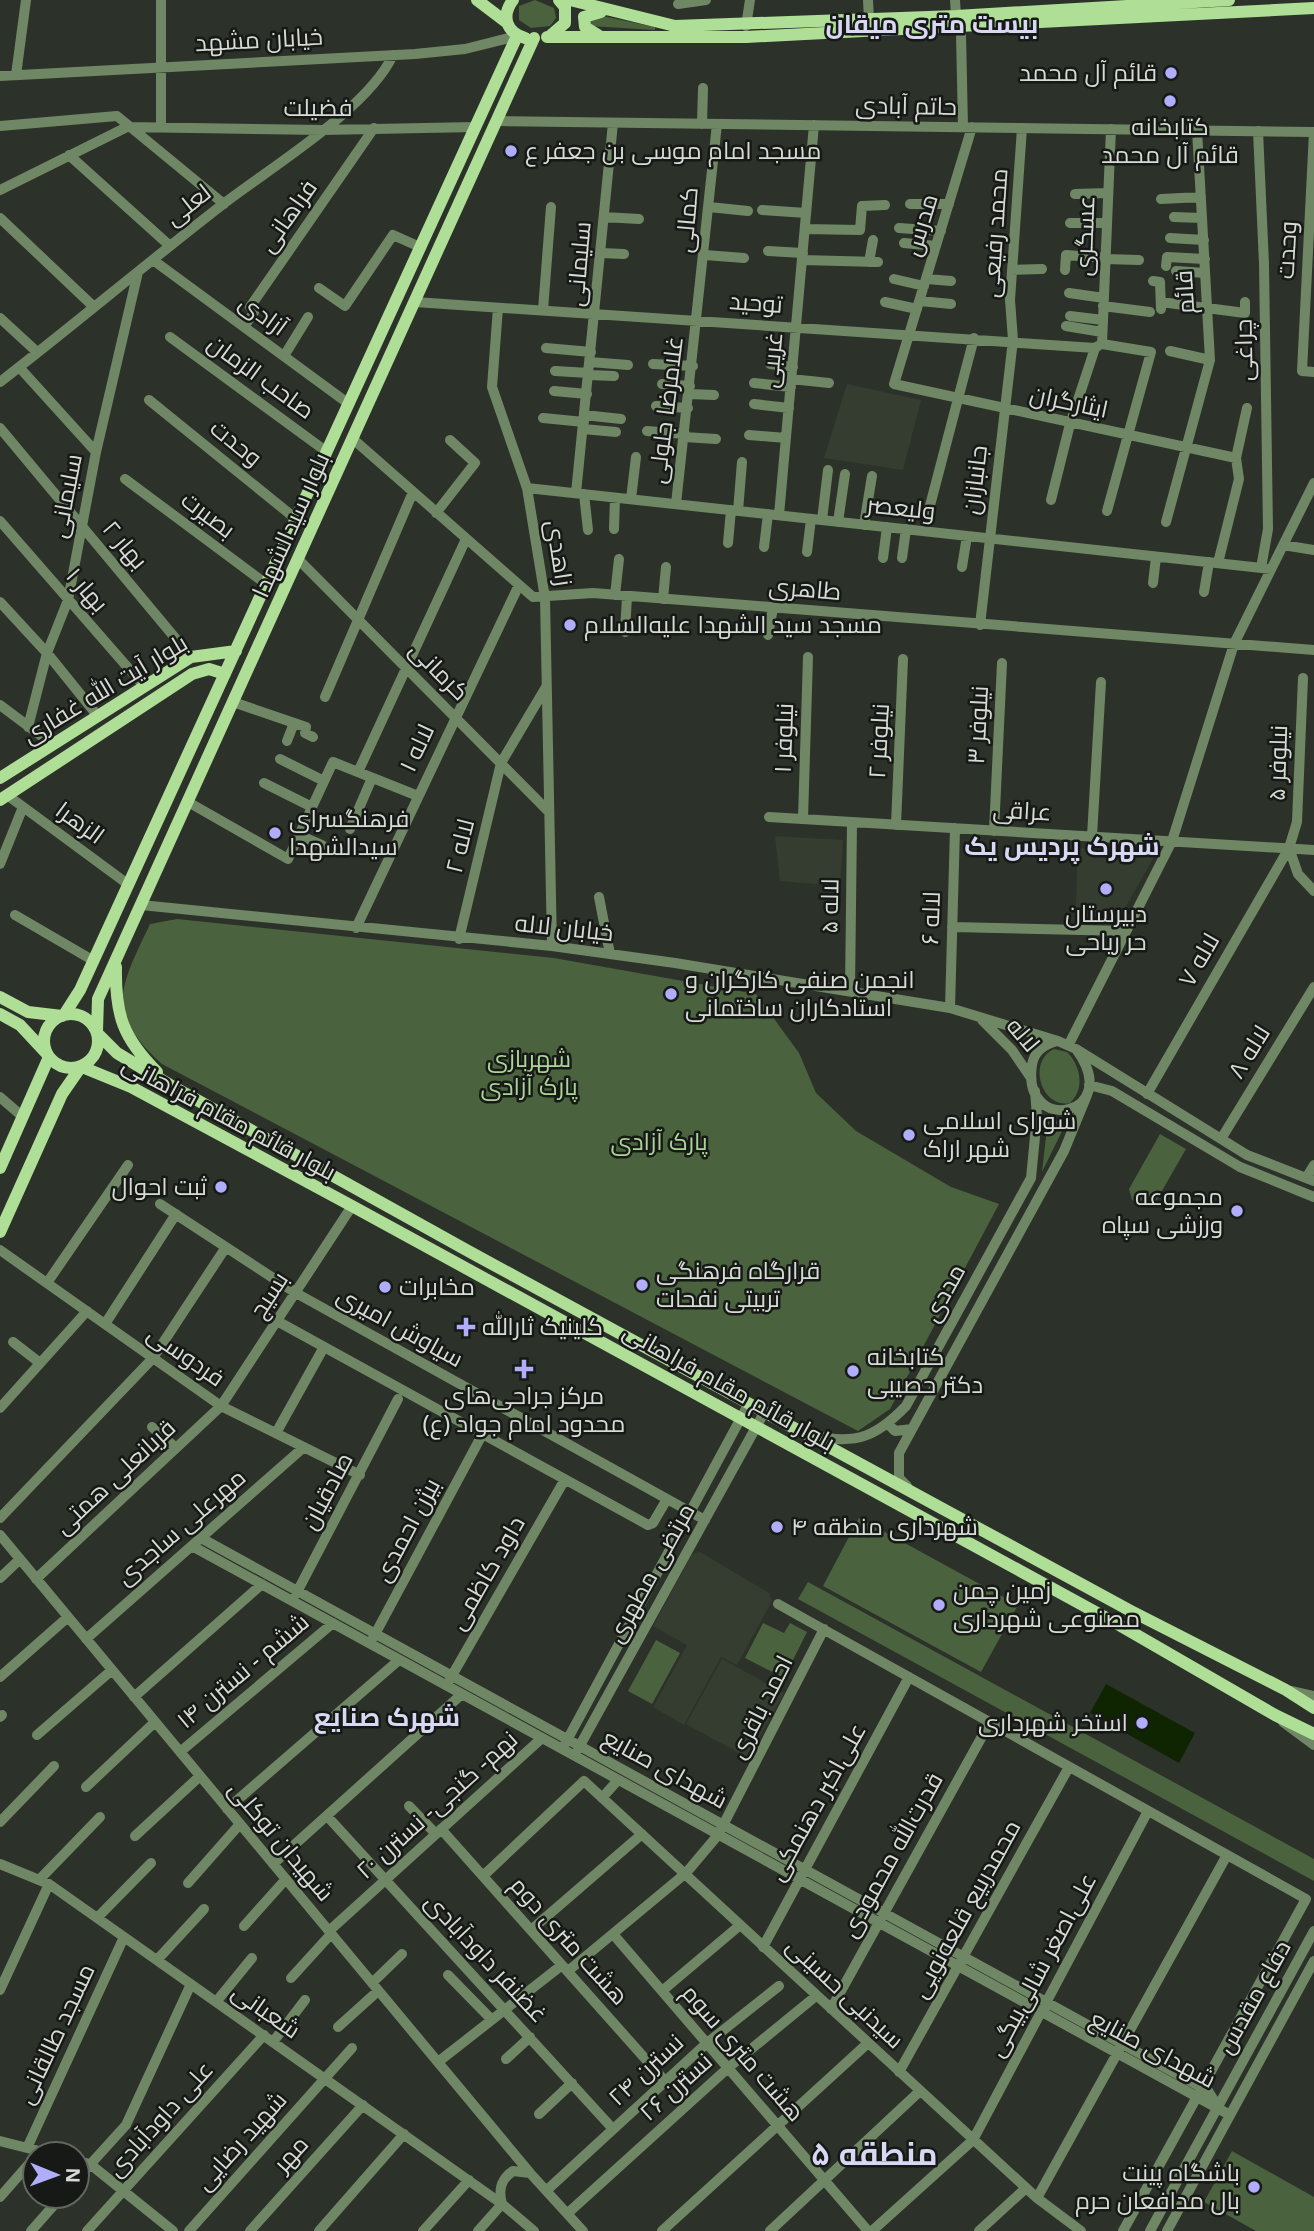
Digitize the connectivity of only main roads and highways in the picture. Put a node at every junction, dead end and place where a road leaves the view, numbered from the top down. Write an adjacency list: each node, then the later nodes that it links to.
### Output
1 (477, 0): 10 (main road)
2 (513, 0): 10 (main road)
3 (559, 0): 13 (main road, بلوار سیدالشهدا)
4 (570, 0): 9 (main road)
5 (1228, 0): 6 (main road)
6 (1183, 1): 7 (main road)
7 (1109, 3): 9 (main road)
8 (1314, 8): 12 (main road)
9 (622, 14): 12 (main road)
10 (506, 22): 11 (main road)
11 (517, 36): 13 (main road); 14 (main road, بلوار سیدالشهدا)
12 (604, 37): 13 (main road)
13 (541, 38): 15 (main road, بلوار سیدالشهدا)
14 (499, 75): 15 (main road); 16 (main road, بلوار سیدالشهدا)
15 (514, 82): 17 (main road, بلوار سیدالشهدا)
16 (266, 584): 17 (main road); 18 (main road, بلوار سیدالشهدا)
17 (281, 596): 24 (main road, بلوار سیدالشهدا)
18 (236, 651): 19 (main road, بلوار سیدالشهدا); 20 (main road, بلوار آیت الله غفاری)
19 (225, 674): 21 (main road, بلوار آیت الله غفاری); 25 (main road, بلوار سیدالشهدا)
20 (143, 685): 21 (main road); 22 (main road, بلوار آیت الله غفاری)
21 (152, 699): 23 (main road, بلوار آیت الله غفاری)
22 (0, 778)
23 (4, 797)
24 (116, 959): 27 (main road, بلوار سیدالشهدا); 34 (main road)
25 (80, 990): 27 (main road); 29 (main road, بلوار سیدالشهدا)
26 (0, 997): 29 (main road)
27 (98, 999): 30 (main road, بلوار سیدالشهدا)
28 (0, 1014): 31 (main road)
29 (63, 1015): 30 (main road); 31 (main road)
30 (97, 1032): 32 (main road); 34 (main road, بلوار قائم مقام فراهانی)
31 (48, 1056): 32 (main road); 33 (main road)
32 (81, 1067): 35 (main road); 39 (main road, بلوار قائم مقام فراهانی)
33 (38, 1084): 35 (main road); 36 (main road)
34 (170, 1085): 38 (main road, بلوار قائم مقام فراهانی)
35 (62, 1094): 37 (main road)
36 (0, 1168)
37 (0, 1232)
38 (1314, 1708)
39 (1314, 1734)

